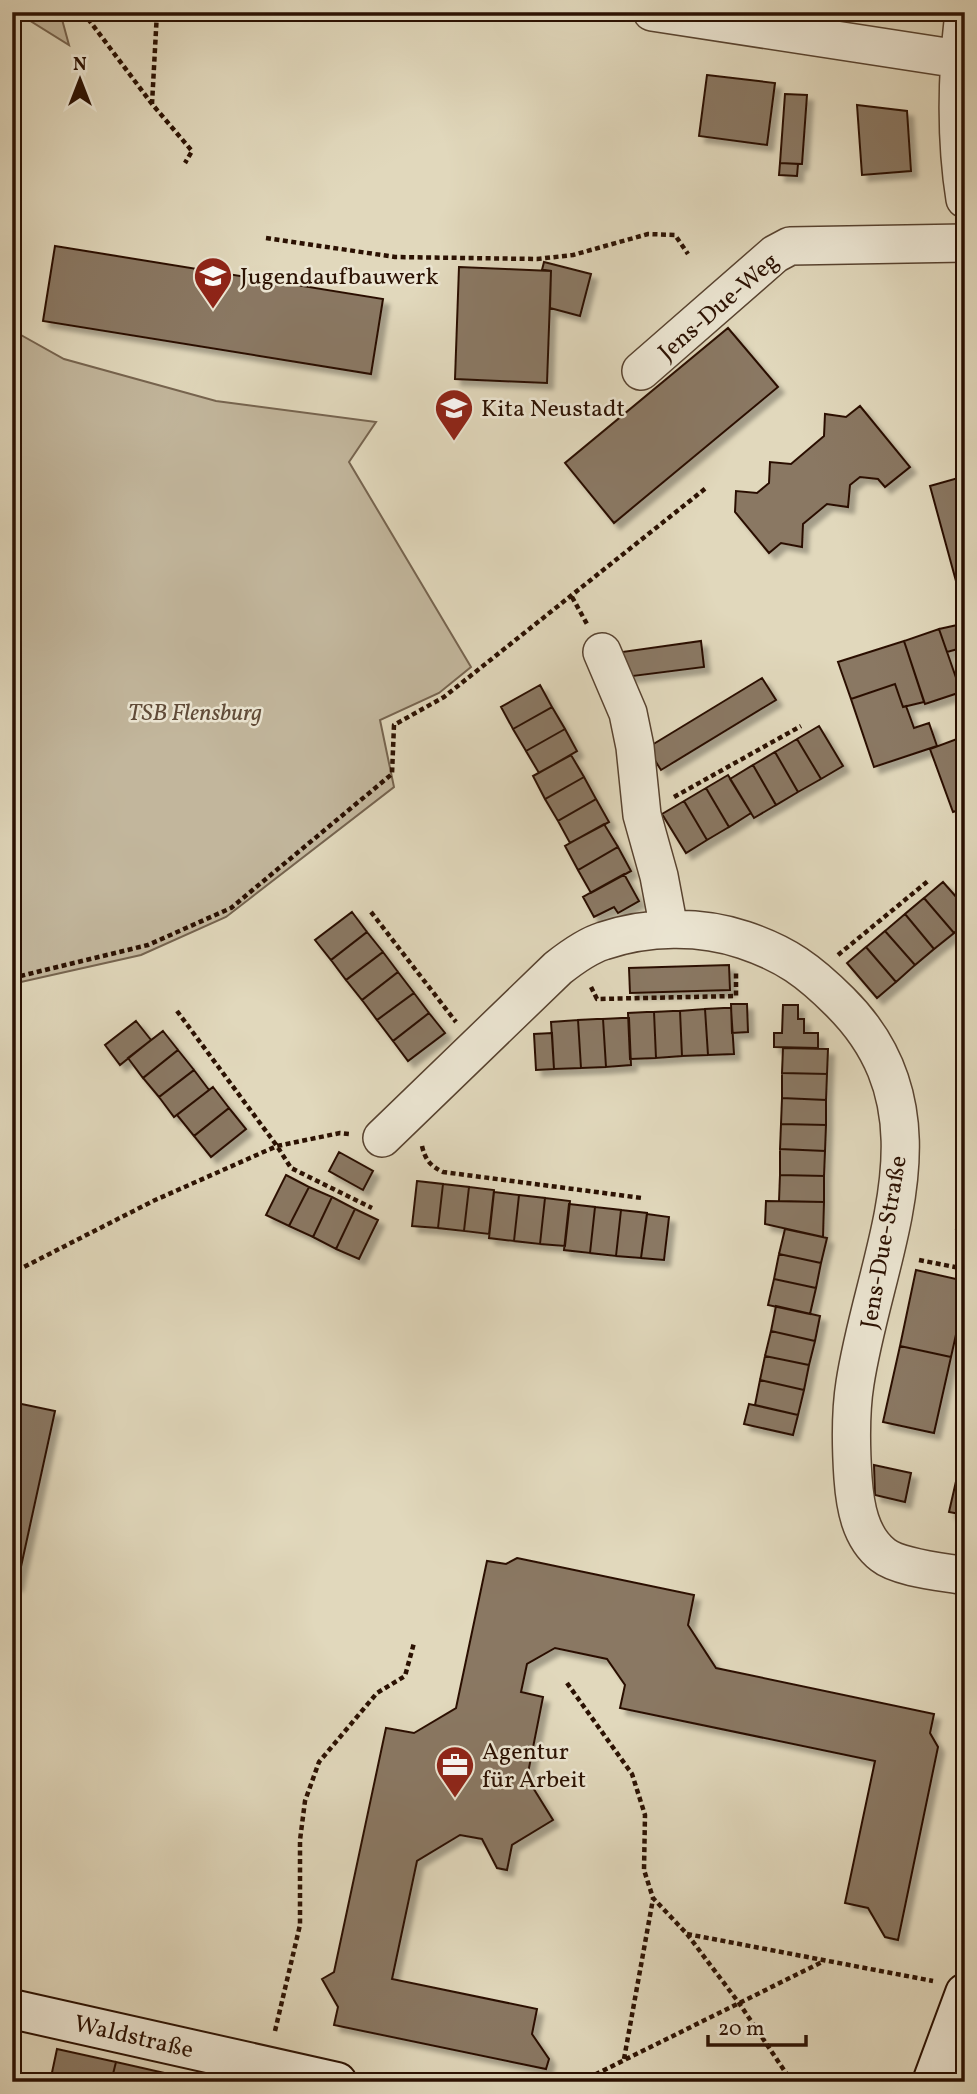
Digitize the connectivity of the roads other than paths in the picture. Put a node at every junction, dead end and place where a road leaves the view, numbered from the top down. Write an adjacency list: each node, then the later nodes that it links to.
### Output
1 (653, 12): 3 (street)
2 (964, 12): 3 (street)
3 (959, 59): 4 (street)
4 (965, 198)
5 (965, 243): 6 (street, Jens-Due-Weg)
6 (642, 371)
7 (603, 652): 8 (street)
8 (668, 929): 9 (street, Jens-Due-Straße); 10 (street, Jens-Due-Straße)
9 (382, 1138)
10 (965, 1576)
11 (965, 1993): 14 (main road)
12 (12, 2009): 13 (main road, Waldstraße)
13 (337, 2082)
14 (932, 2082)

